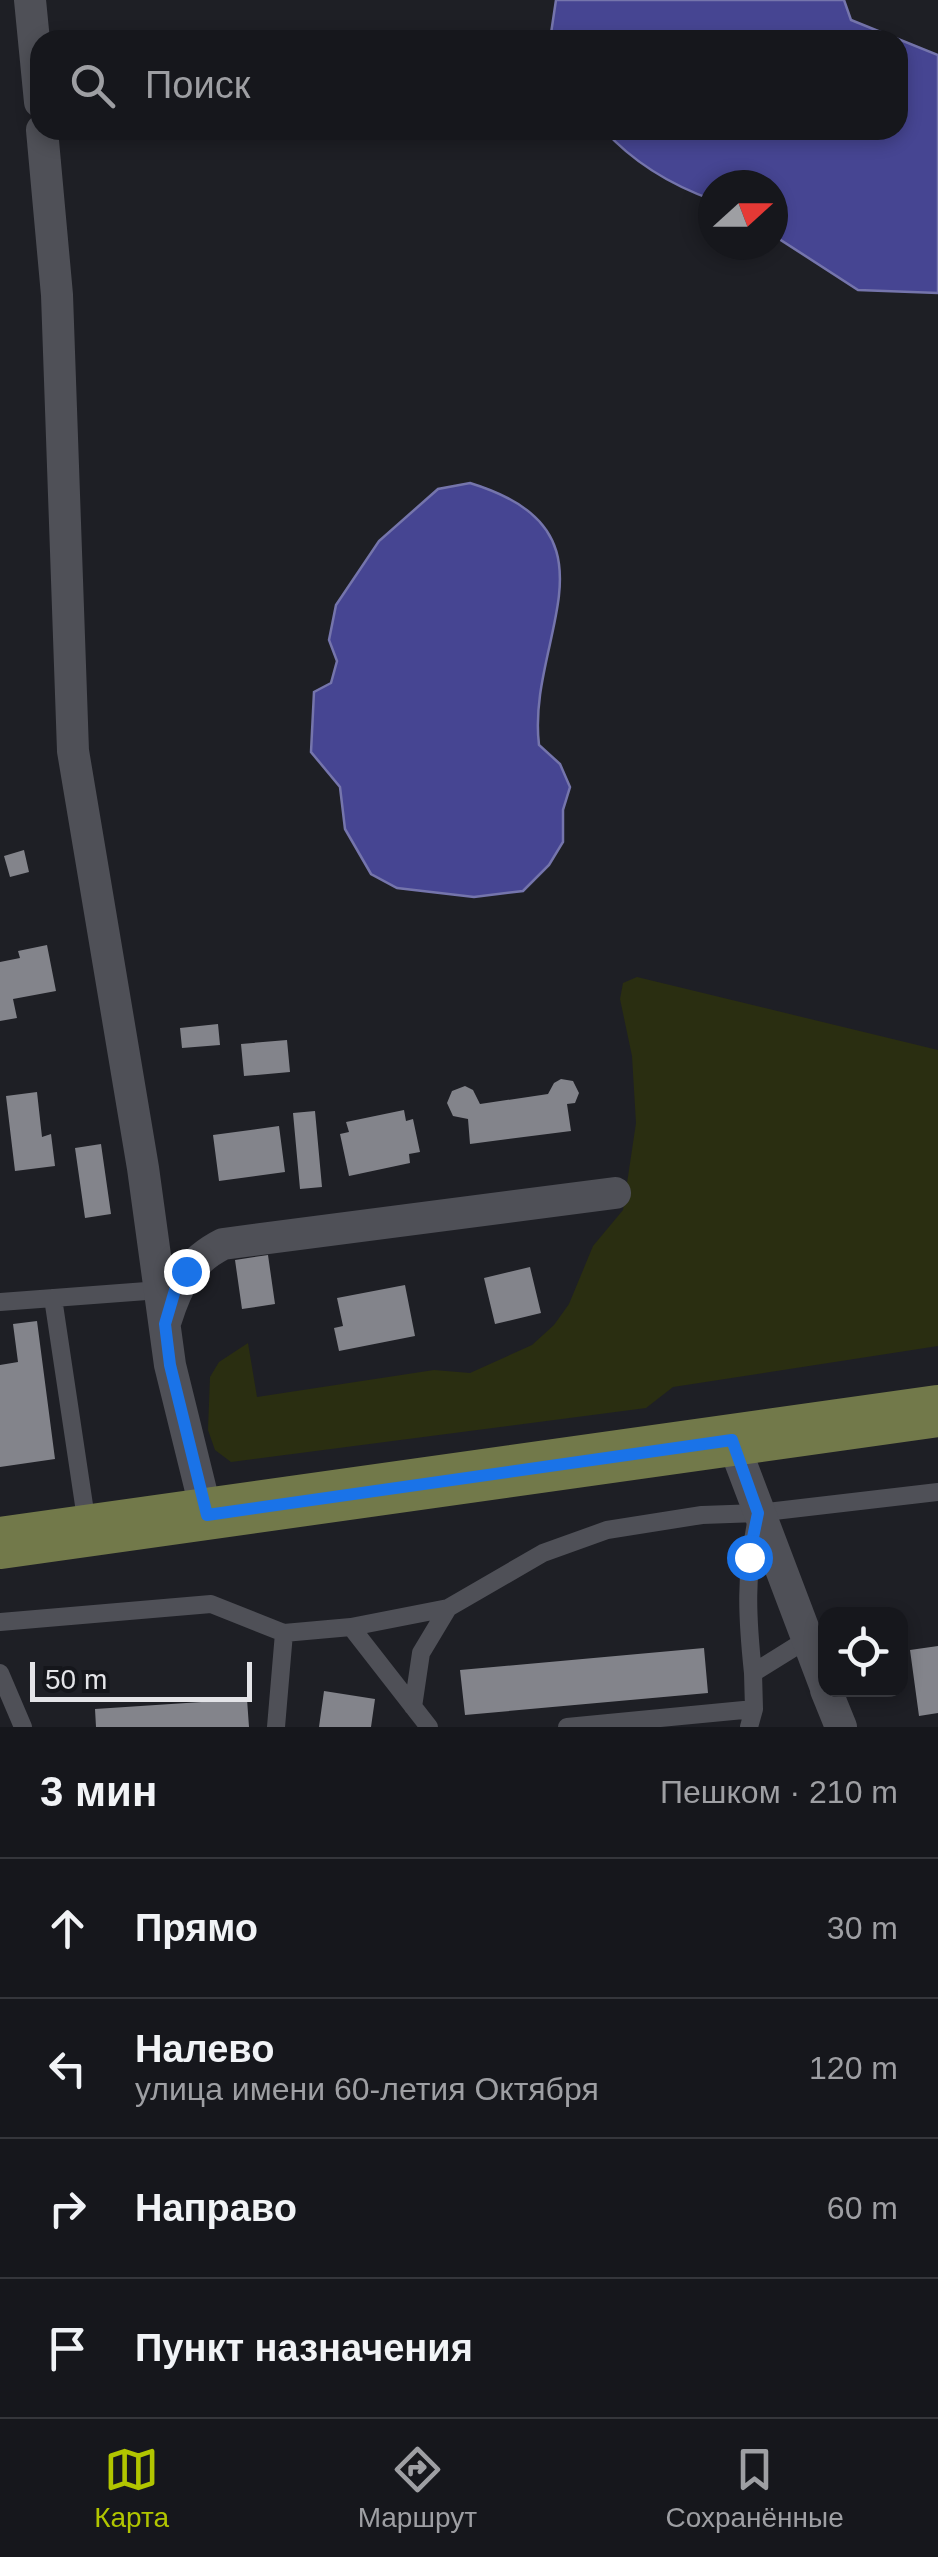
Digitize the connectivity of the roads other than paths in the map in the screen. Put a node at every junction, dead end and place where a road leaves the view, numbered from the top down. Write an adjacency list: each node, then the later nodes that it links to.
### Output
1 (30, 0): 2 (street)
2 (33, 30)
3 (43, 140): 5 (street)
4 (614, 1193): 8 (street)
5 (160, 1290): 6 (lane); 8 (street)
6 (54, 1298): 7 (lane); 14 (lane)
7 (0, 1302)
8 (165, 1324): 13 (street)
9 (938, 1411): 10 (main road)
10 (732, 1440): 12 (street); 13 (main road)
11 (938, 1492): 12 (lane)
12 (758, 1513): 16 (lane); 20 (street); 23 (lane)
13 (207, 1515): 14 (main road)
14 (88, 1531): 15 (main road)
15 (0, 1543)
16 (448, 1608): 18 (lane); 25 (lane)
17 (0, 1622): 19 (lane)
18 (352, 1627): 19 (lane); 25 (lane)
19 (284, 1633): 28 (lane)
20 (806, 1640): 21 (street); 23 (lane)
21 (818, 1669)
22 (0, 1672): 27 (lane)
23 (752, 1673): 26 (lane)
24 (829, 1697): 31 (street)
25 (413, 1707): 29 (lane)
26 (751, 1718): 30 (lane)
27 (23, 1727)
28 (276, 1727)
29 (429, 1727)
30 (566, 1727)
31 (841, 1727)

